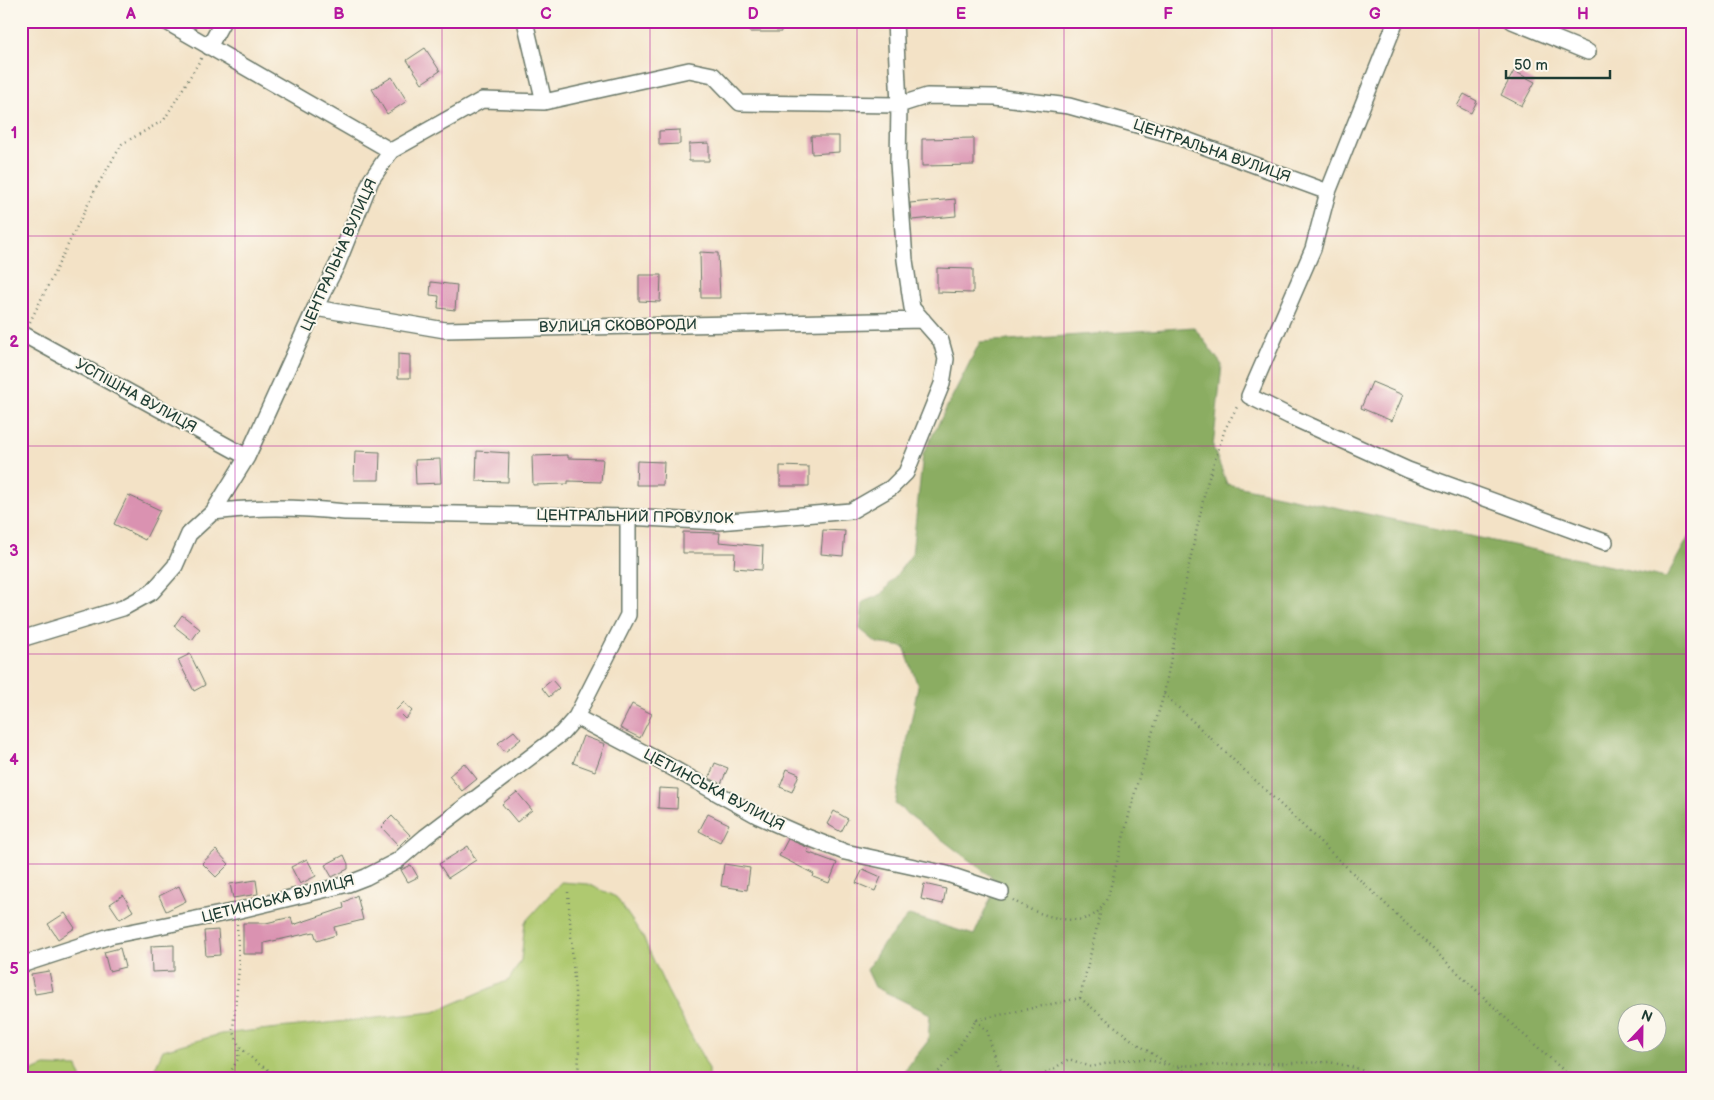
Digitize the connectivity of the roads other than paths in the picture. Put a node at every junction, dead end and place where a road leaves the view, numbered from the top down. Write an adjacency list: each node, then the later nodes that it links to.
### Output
1 (165, 21): 7 (street)
2 (223, 21): 7 (street)
3 (525, 21): 9 (street)
4 (895, 21): 10 (street, ЦЕНТРАЛЬНИЙ ПРОВУЛОК)
5 (1396, 21): 12 (street)
6 (1512, 21): 8 (street)
7 (209, 47): 11 (street)
8 (1588, 52)
9 (544, 102): 10 (street, ЦЕНТРАЛЬНА ВУЛИЦЯ); 11 (street, ЦЕНТРАЛЬНА ВУЛИЦЯ)
10 (899, 105): 12 (street, ЦЕНТРАЛЬНА ВУЛИЦЯ); 14 (street, ЦЕНТРАЛЬНИЙ ПРОВУЛОК)
11 (391, 151): 13 (street, ЦЕНТРАЛЬНА ВУЛИЦЯ)
12 (1328, 192): 19 (street)
13 (315, 308): 14 (street, ВУЛИЦЯ СКОВОРОДИ); 16 (street, ЦЕНТРАЛЬНА ВУЛИЦЯ)
14 (923, 320): 18 (street, ЦЕНТРАЛЬНИЙ ПРОВУЛОК)
15 (22, 339): 16 (street, УСПІШНА ВУЛИЦЯ)
16 (247, 457): 17 (street, ЦЕНТРАЛЬНА ВУЛИЦЯ)
17 (214, 512): 18 (street, ЦЕНТРАЛЬНИЙ ПРОВУЛОК); 20 (street, ЦЕНТРАЛЬНА ВУЛИЦЯ)
18 (628, 517): 21 (street, ЦЕТИНСЬКА ВУЛИЦЯ)
19 (1605, 542)
20 (21, 639)
21 (576, 716): 22 (street, ЦЕТИНСЬКА ВУЛИЦЯ); 23 (street, ЦЕТИНСЬКА ВУЛИЦЯ)
22 (1001, 892)
23 (21, 965)

